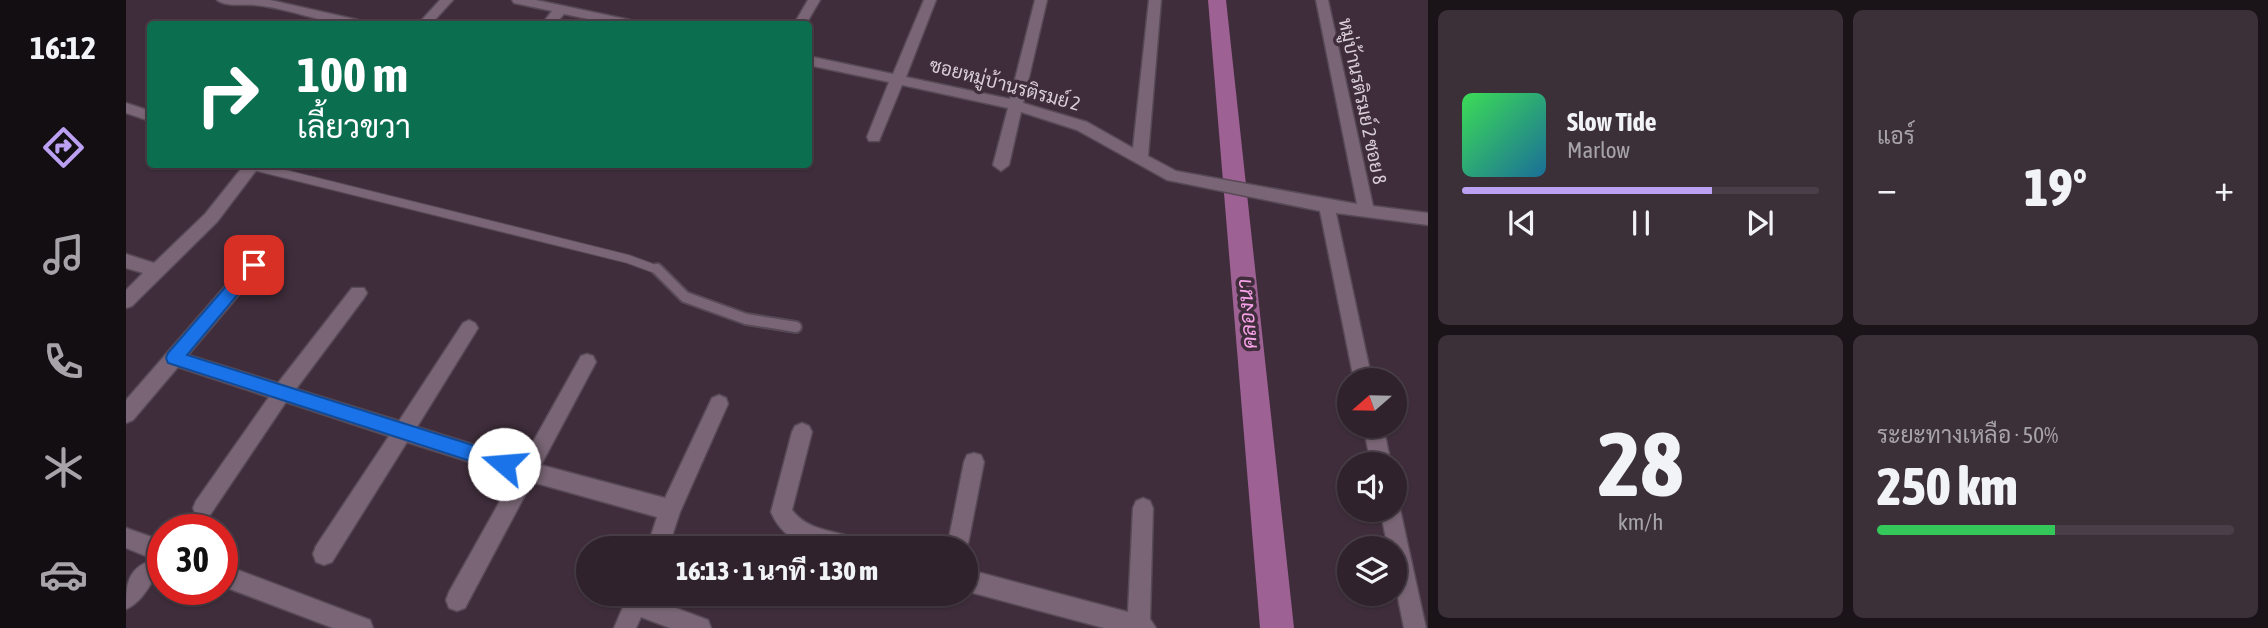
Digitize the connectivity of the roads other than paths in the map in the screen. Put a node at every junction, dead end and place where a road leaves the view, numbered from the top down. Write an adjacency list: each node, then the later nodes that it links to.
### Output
1 (223, 0): 10 (street)
2 (447, 0): 11 (street)
3 (518, 0): 9 (street)
4 (814, 0): 14 (street)
5 (930, 0): 16 (street)
6 (1041, 0): 17 (street)
7 (1155, 0): 21 (street)
8 (1322, 0): 26 (street, หมู่บ้านรติรมย์ 2 ซอย 8)
9 (560, 10): 12 (street); 13 (street)
10 (345, 21)
11 (427, 21)
12 (551, 21)
13 (615, 21)
14 (802, 21)
15 (812, 61): 16 (street, ซอยหมู่บ้านรติรมย์ 2)
16 (898, 78): 17 (street, ซอยหมู่บ้านรติรมย์ 2); 20 (street)
17 (1016, 105): 21 (street, ซอยหมู่บ้านรติรมย์ 2); 22 (street)
18 (126, 108): 19 (street)
19 (147, 115)
20 (874, 137)
21 (1140, 157): 25 (street, ซอยหมู่บ้านรติรมย์ 2)
22 (1001, 165)
23 (251, 168): 30 (street)
24 (265, 168): 33 (lane)
25 (1327, 206): 26 (street, ซอยหมู่บ้านรติรมย์ 2); 37 (street)
26 (1366, 209): 27 (street, ซอยหมู่บ้านรติรมย์ 2)
27 (1428, 219)
28 (126, 261): 30 (street)
29 (254, 265): 35 (street)
30 (157, 271): 32 (street)
31 (358, 293): 38 (street)
32 (126, 301)
33 (796, 327)
34 (469, 328): 41 (street)
35 (174, 358): 38 (street); 40 (street)
36 (587, 362): 44 (street)
37 (1361, 368)
38 (282, 393): 41 (street); 45 (street)
39 (719, 404): 47 (street)
40 (126, 414)
41 (404, 432): 44 (street); 54 (street)
42 (802, 432): 50 (street)
43 (974, 462): 51 (street)
44 (530, 472): 47 (street); 59 (street)
45 (203, 508)
46 (1143, 508): 63 (street)
47 (670, 510): 49 (street)
48 (1393, 522): 67 (street)
49 (661, 536)
50 (816, 536)
51 (960, 536)
52 (126, 538): 53 (street)
53 (147, 546)
54 (324, 554)
55 (145, 574): 58 (street)
56 (238, 581): 64 (street)
57 (978, 583): 63 (street)
58 (126, 598)
59 (457, 600)
60 (635, 606): 65 (street)
61 (645, 606): 62 (street)
62 (660, 622): 66 (street)
63 (1142, 627)
64 (362, 628)
65 (625, 628)
66 (700, 628)
67 (1415, 628)

